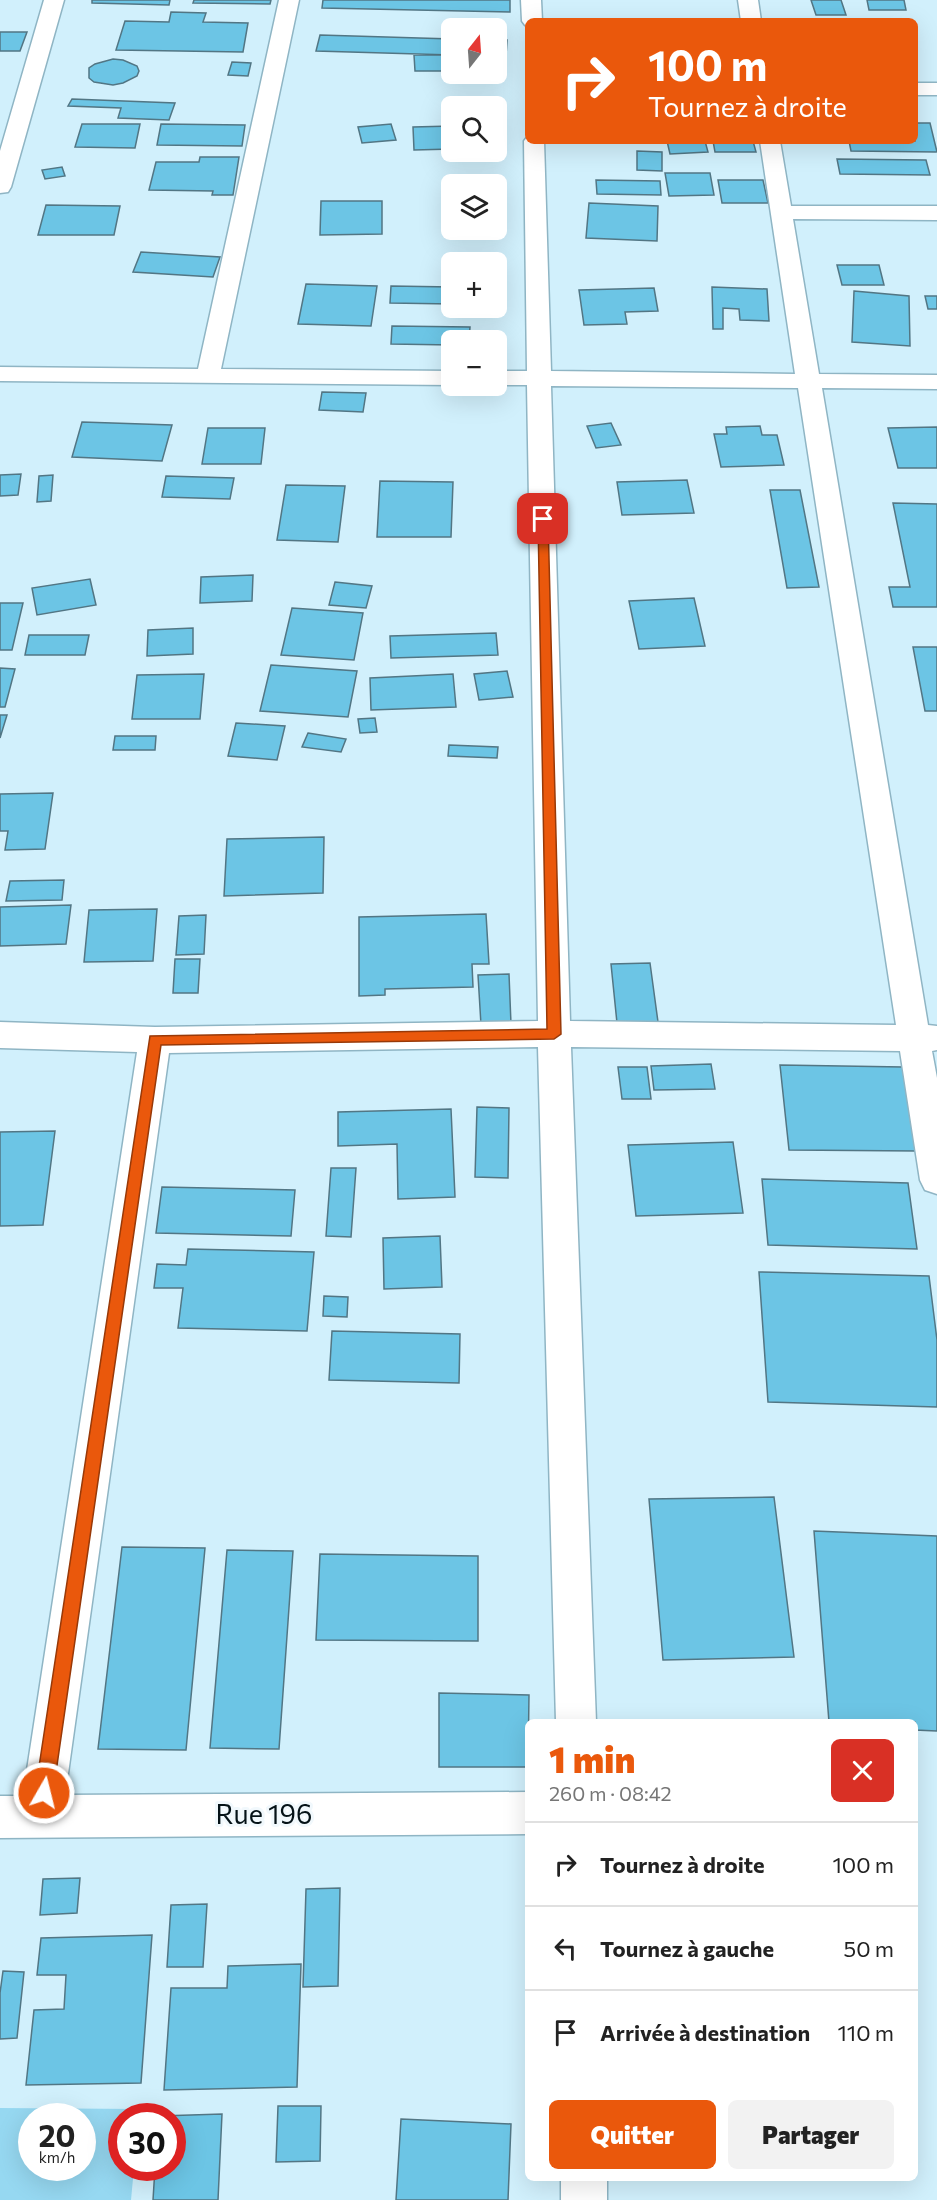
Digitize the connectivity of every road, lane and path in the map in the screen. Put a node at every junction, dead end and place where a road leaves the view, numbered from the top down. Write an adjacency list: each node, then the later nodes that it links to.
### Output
1 (54, 0): 11 (street)
2 (289, 0): 15 (street)
3 (531, 0): 5 (street)
4 (748, 0): 6 (street)
5 (531, 18)
6 (751, 18)
7 (918, 89): 8 (street)
8 (937, 89)
9 (534, 144): 18 (street)
10 (771, 144): 12 (street)
11 (0, 187)
12 (782, 212): 13 (street); 19 (street)
13 (937, 213)
14 (0, 374): 15 (street)
15 (208, 376): 16 (street)
16 (441, 378)
17 (507, 378): 18 (street)
18 (540, 379): 19 (street); 21 (street)
19 (809, 381): 20 (street); 23 (street)
20 (937, 382)
21 (554, 1034): 23 (street); 24 (street); 26 (street)
22 (0, 1035): 24 (street)
23 (926, 1038): 25 (street)
24 (155, 1040): 29 (street)
25 (937, 1180)
26 (576, 1719)
27 (525, 1813): 29 (street, Rue 196)
28 (0, 1817): 29 (street, Rue 196)
29 (40, 1817)
30 (584, 2181): 31 (street)
31 (584, 2200)

